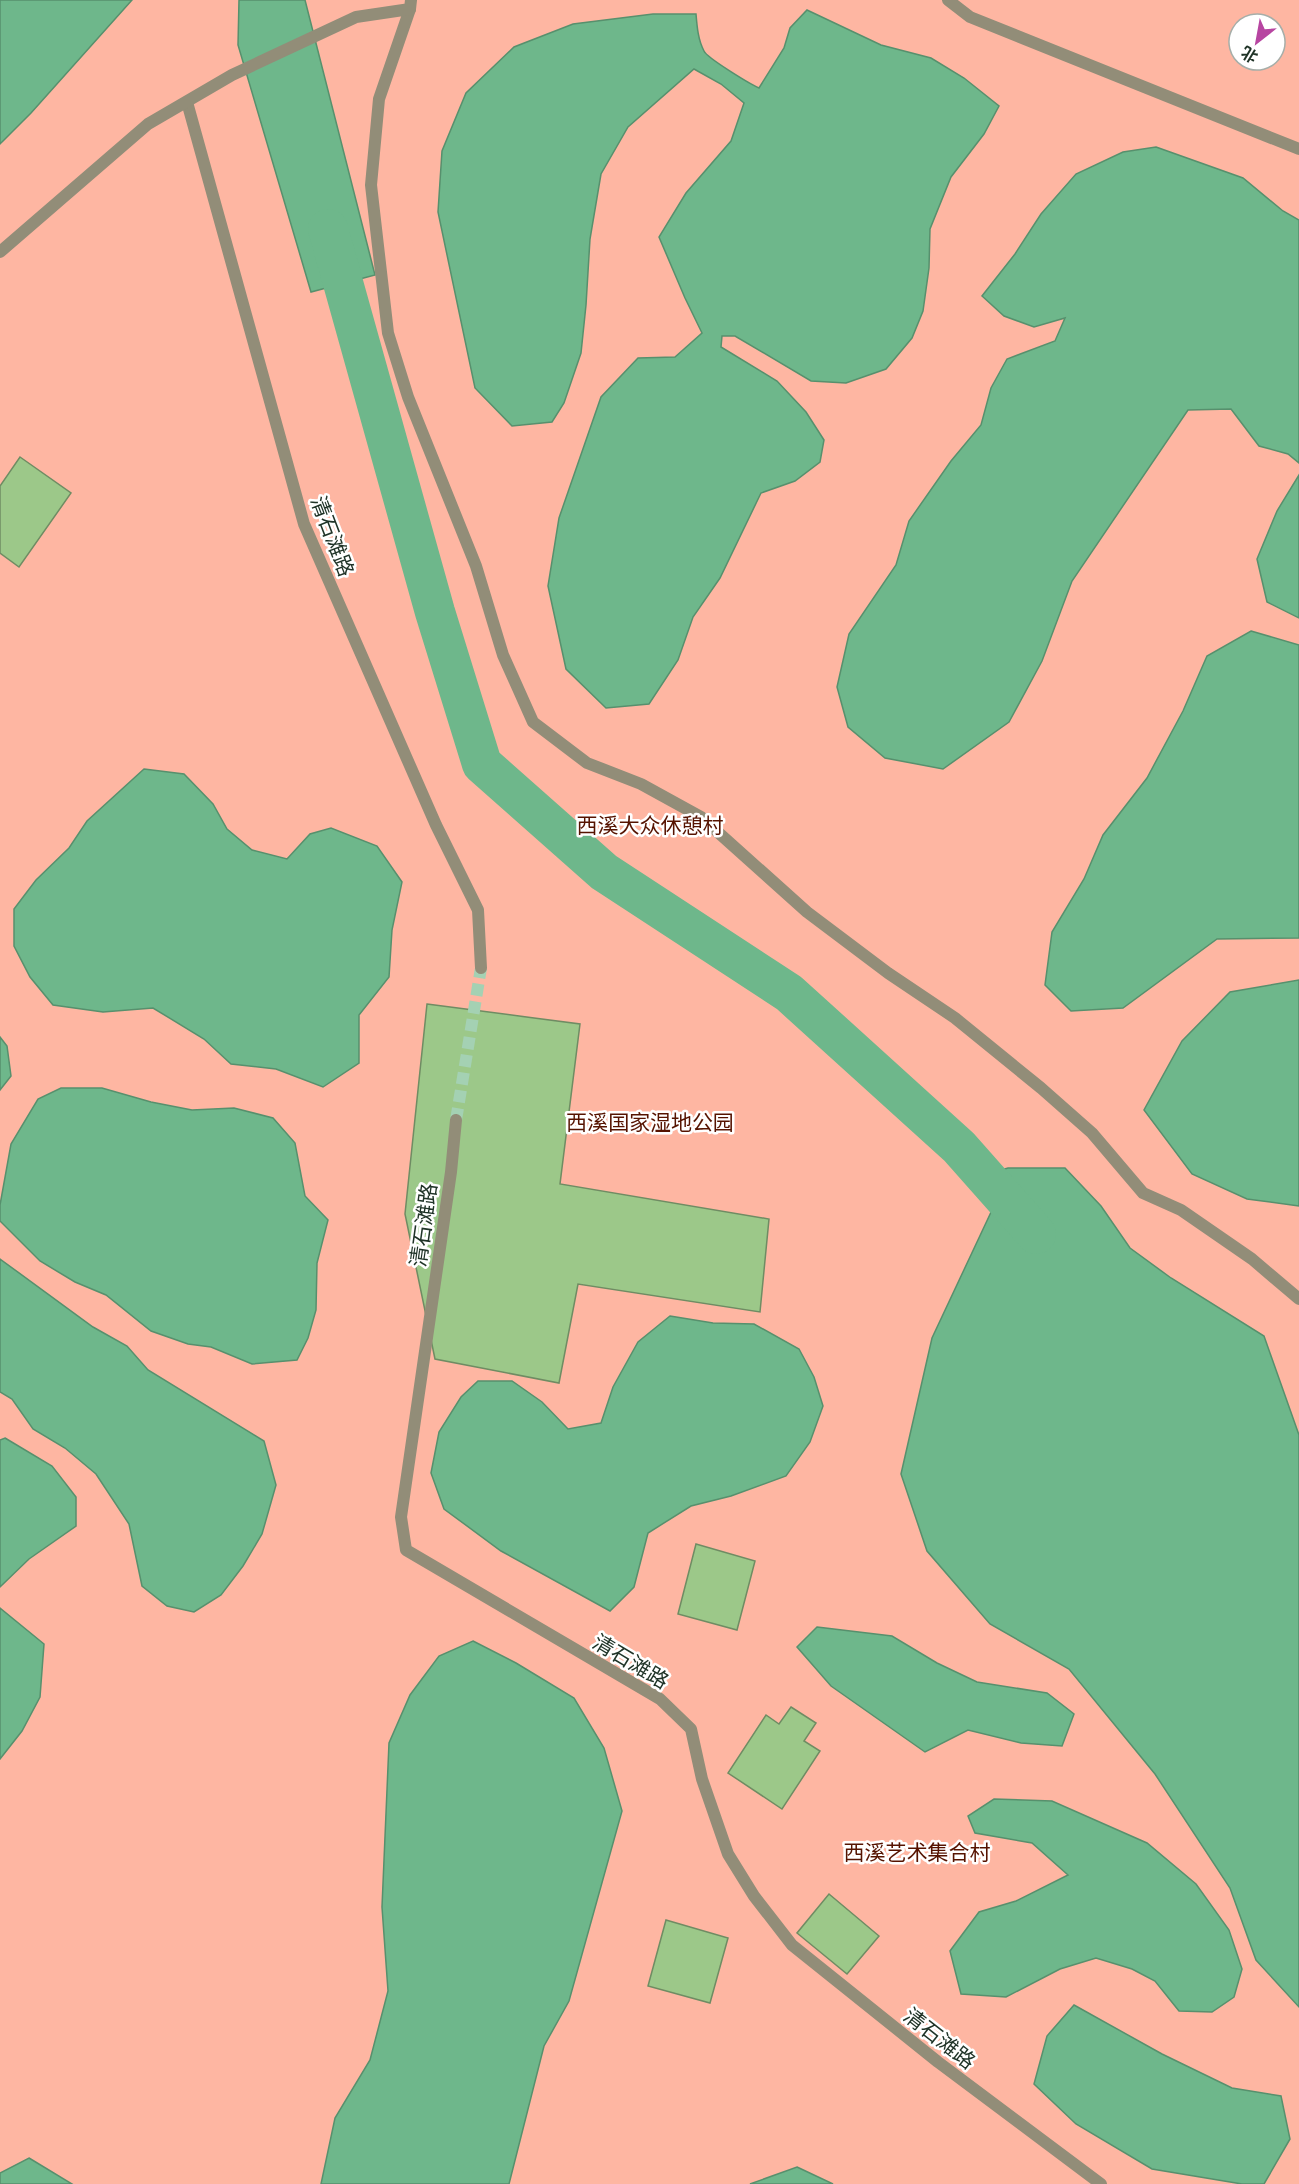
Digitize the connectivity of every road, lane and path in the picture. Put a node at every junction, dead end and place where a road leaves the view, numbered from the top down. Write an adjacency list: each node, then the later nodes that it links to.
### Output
1 (948, 0): 4 (street)
2 (410, 4): 3 (street); 8 (street)
3 (187, 102): 5 (street); 6 (street, 清石滩路)
4 (1299, 149)
5 (0, 252)
6 (481, 968)
7 (456, 1120): 9 (street, 清石滩路)
8 (1299, 1299)
9 (1101, 2184)

